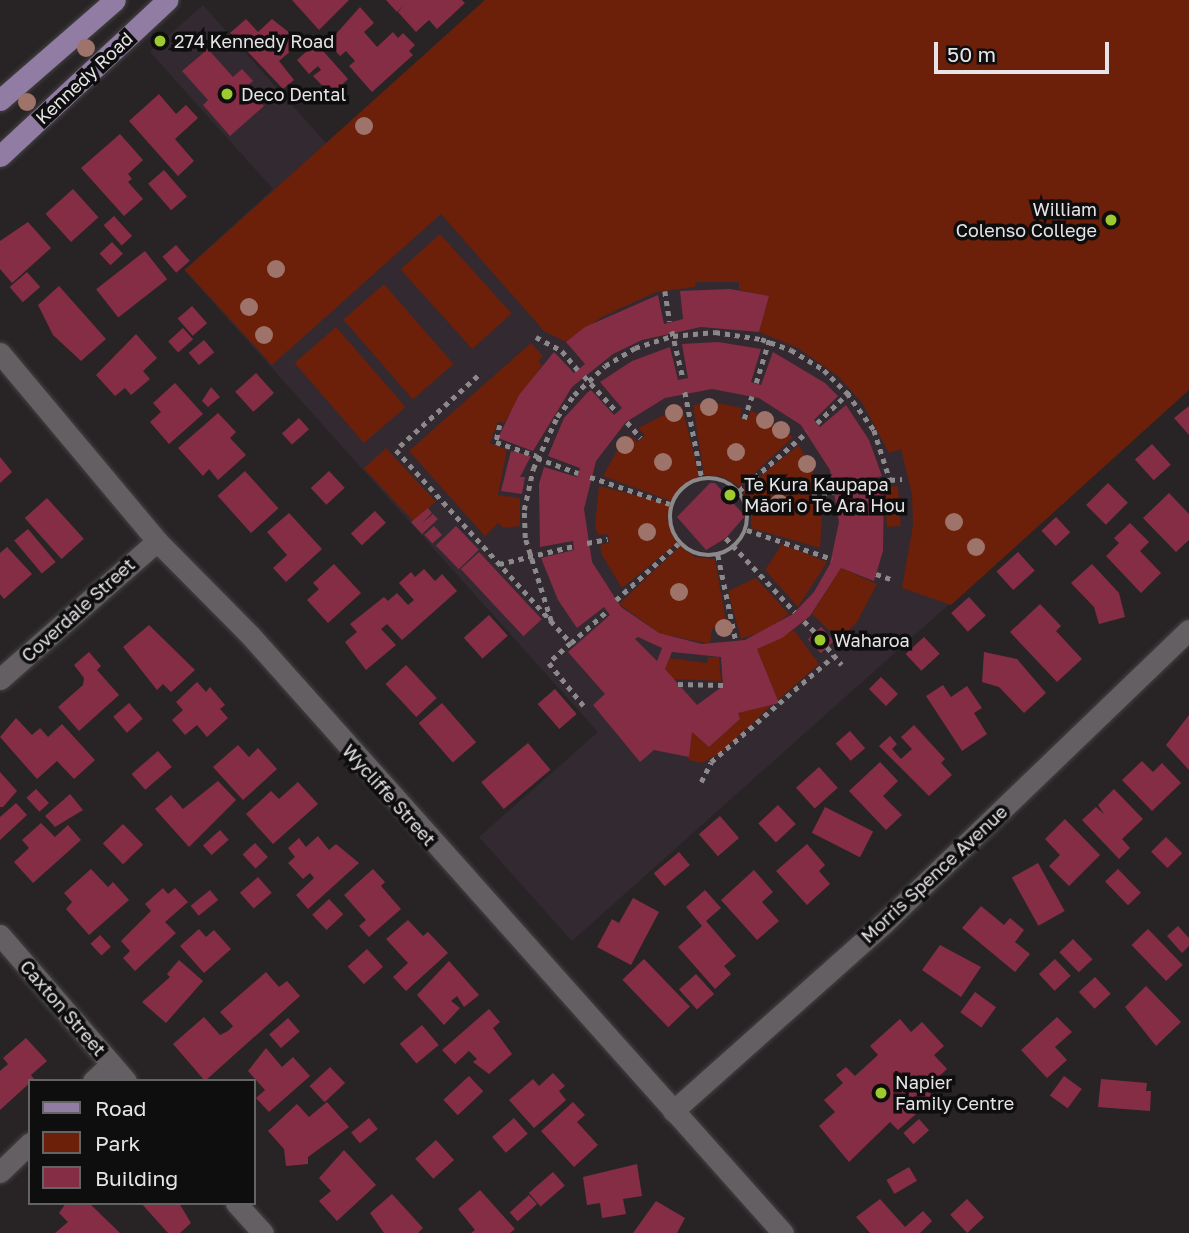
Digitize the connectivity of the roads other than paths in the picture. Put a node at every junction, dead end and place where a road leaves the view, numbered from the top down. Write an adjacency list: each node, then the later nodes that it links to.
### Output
1 (115, 0): 3 (main road, Kennedy Road)
2 (167, 0): 4 (main road, Kennedy Road)
3 (0, 100)
4 (0, 156)
5 (0, 353): 6 (street, Wycliffe Street)
6 (158, 541): 8 (street, Coverdale Street); 13 (street, Wycliffe Street)
7 (1189, 630): 13 (street, Morris Spence Avenue)
8 (0, 680)
9 (0, 936): 10 (street, Caxton Street)
10 (111, 1064): 11 (street); 12 (street, Caxton Street)
11 (95, 1079)
12 (124, 1079)
13 (673, 1111): 18 (street, Wycliffe Street)
14 (28, 1145): 15 (street)
15 (0, 1172)
16 (238, 1205): 17 (street)
17 (262, 1233)
18 (783, 1233)

